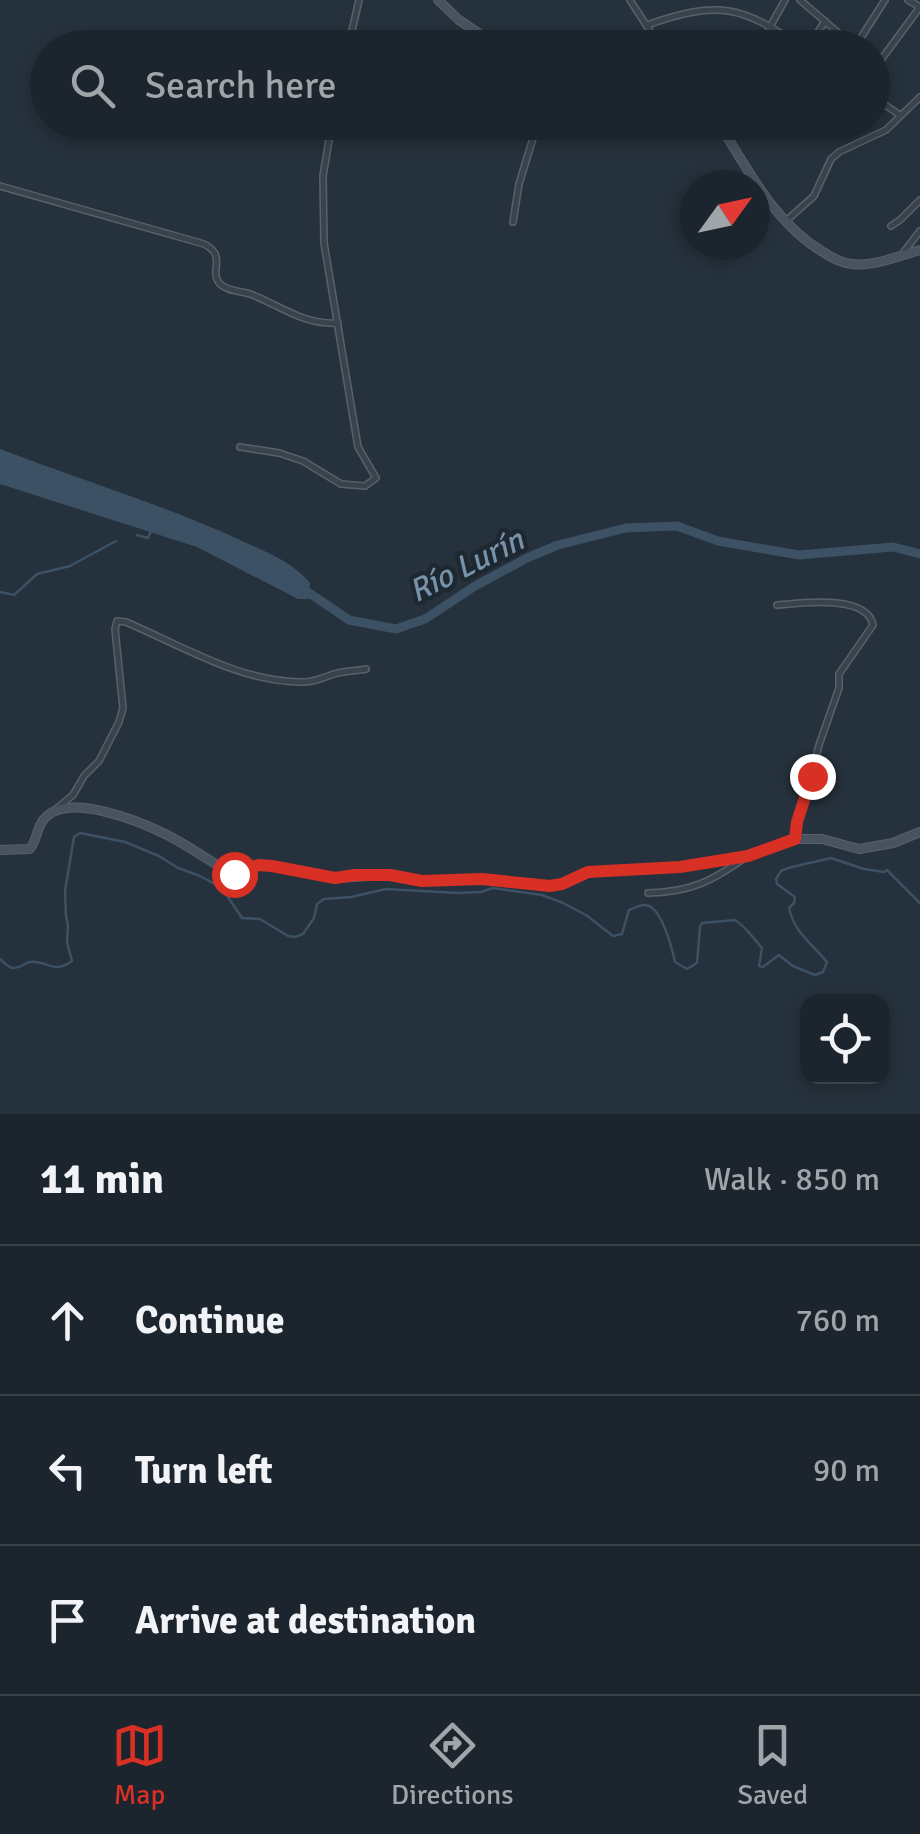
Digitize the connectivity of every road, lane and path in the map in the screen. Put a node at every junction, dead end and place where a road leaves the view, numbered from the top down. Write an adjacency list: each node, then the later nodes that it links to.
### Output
1 (358, 0): 13 (street)
2 (438, 0): 14 (street)
3 (630, 0): 11 (street)
4 (785, 0): 12 (street)
5 (800, 0): 10 (street)
6 (886, 0): 20 (street)
7 (908, 0): 9 (street)
8 (718, 2): 11 (street); 12 (street)
9 (920, 7): 21 (street)
10 (825, 21): 18 (street); 19 (street)
11 (647, 26): 15 (street)
12 (771, 26): 16 (street); 17 (street)
13 (352, 30)
14 (473, 30)
15 (650, 30)
16 (769, 30)
17 (777, 30)
18 (818, 30)
19 (835, 30)
20 (866, 30)
21 (890, 44)
22 (920, 97): 24 (street)
23 (890, 108): 24 (street)
24 (900, 115): 25 (street)
25 (890, 126)
26 (329, 140): 38 (street)
27 (532, 140): 32 (street)
28 (729, 140): 33 (street)
29 (865, 140): 33 (street)
30 (0, 186): 38 (street)
31 (920, 200): 34 (street)
32 (513, 222)
33 (784, 222): 37 (street)
34 (891, 226)
35 (920, 231): 37 (street)
36 (920, 250): 37 (street)
37 (901, 256)
38 (338, 324): 39 (street)
39 (240, 447)
40 (777, 604): 44 (street)
41 (366, 670): 42 (street)
42 (54, 811): 45 (street); 46 (street)
43 (920, 832): 44 (street)
44 (795, 839): 46 (street)
45 (0, 850)
46 (748, 856): 47 (street)
47 (648, 893)

